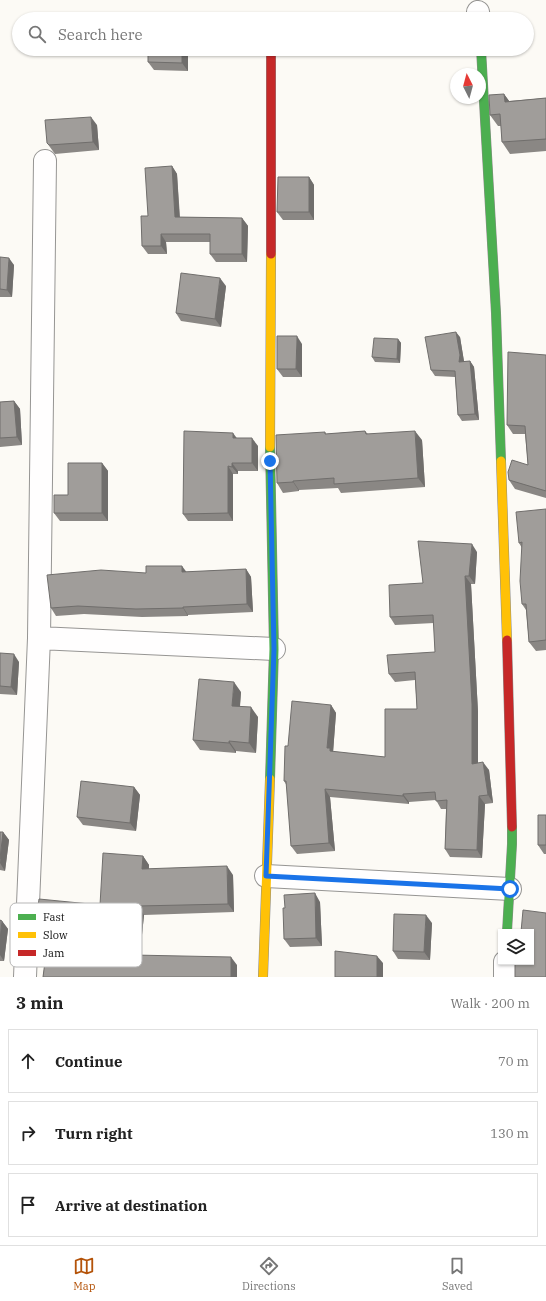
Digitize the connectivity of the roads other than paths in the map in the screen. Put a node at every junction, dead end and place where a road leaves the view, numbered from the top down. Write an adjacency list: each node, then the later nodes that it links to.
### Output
1 (271, 56): 5 (street)
2 (481, 56): 7 (street)
3 (44, 161): 4 (street)
4 (39, 638): 5 (street); 8 (street)
5 (274, 649): 6 (street)
6 (266, 876): 7 (street); 13 (street)
7 (510, 889): 9 (street)
8 (28, 903)
9 (507, 929)
10 (506, 965): 14 (street)
11 (25, 967): 12 (street)
12 (25, 977)
13 (263, 977)
14 (505, 977)

